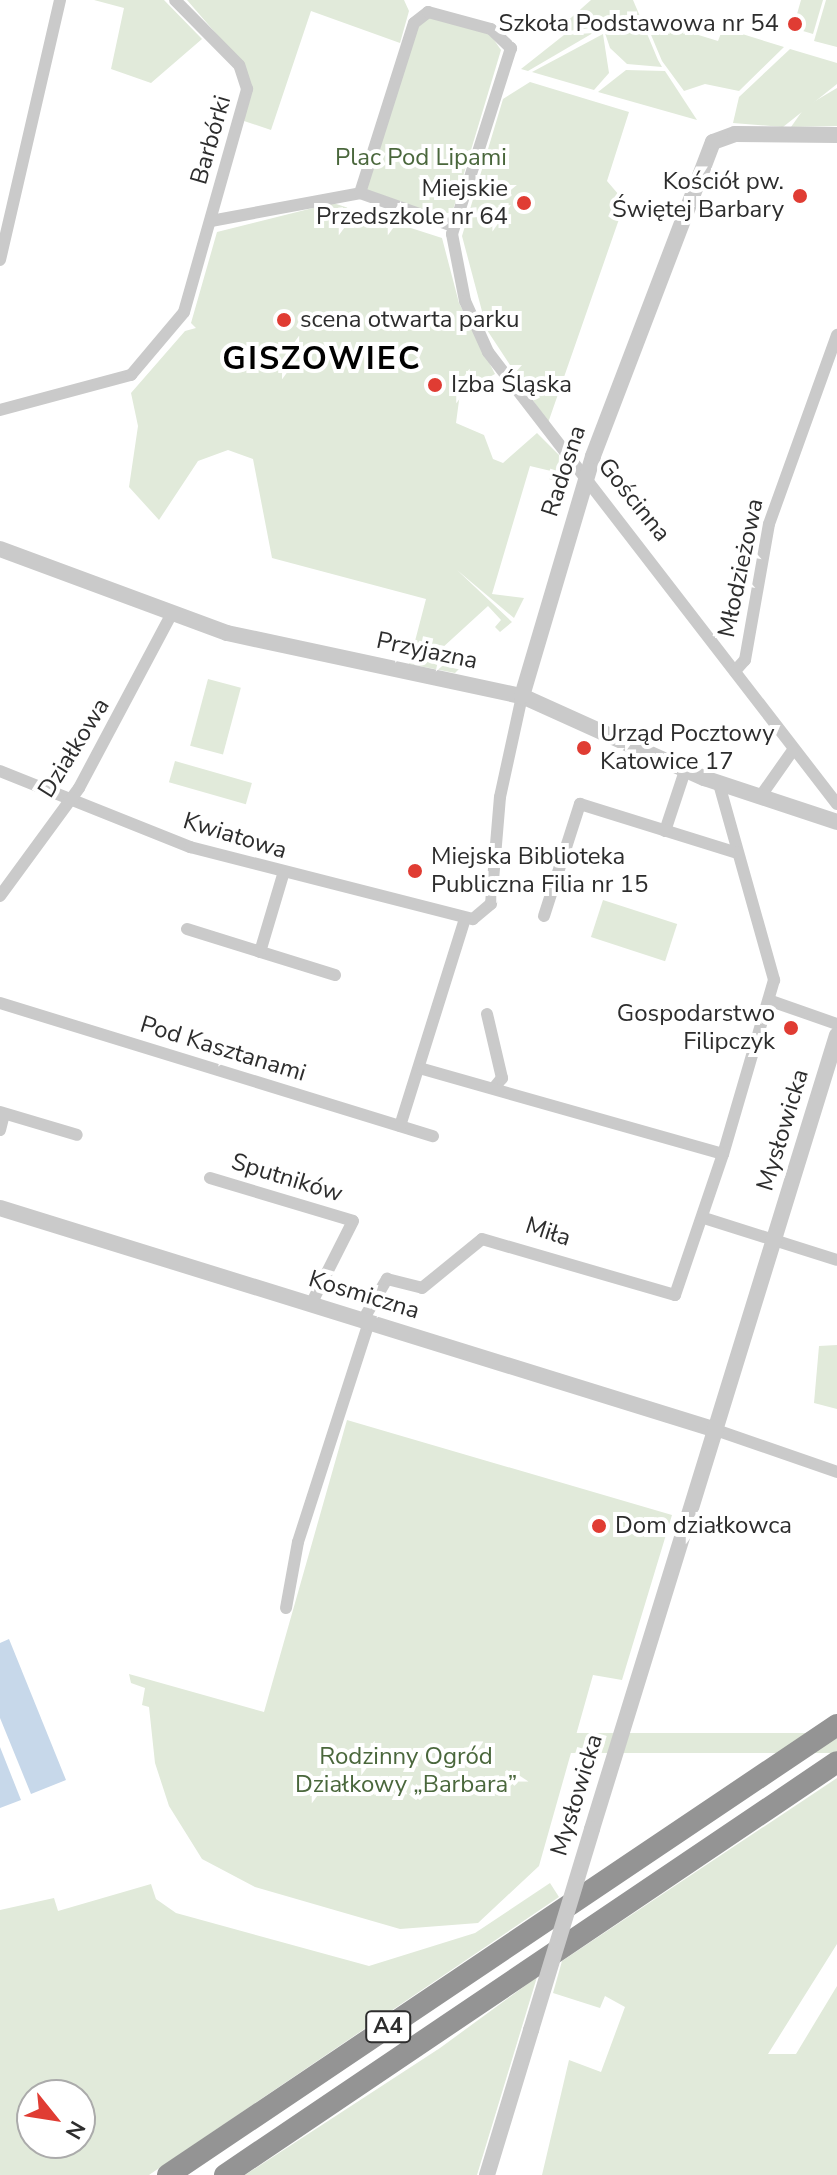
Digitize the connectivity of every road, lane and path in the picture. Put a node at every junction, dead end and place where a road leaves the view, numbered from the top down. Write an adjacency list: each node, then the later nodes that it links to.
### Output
1 (60, 0): 7 (street)
2 (175, 0): 5 (street, Barbórki)
3 (837, 135): 10 (street, Radosna)
4 (360, 193): 5 (street, Barbórki); 6 (street); 6 (street)
5 (211, 221): 9 (street, Barbórki)
6 (453, 226): 10 (street, Gościnna)
7 (0, 260)
8 (837, 335): 13 (street, Młodzieżowa)
9 (0, 410)
10 (586, 477): 13 (street, Gościnna); 14 (street, Radosna)
11 (0, 549): 12 (street, Przyjazna)
12 (171, 615): 14 (street, Przyjazna); 20 (street, Działkowa)
13 (735, 671): 15 (street, Młodzieżowa)
14 (522, 696): 17 (street, Przyjazna); 28 (street)
15 (793, 750): 19 (street); 21 (street, Młodzieżowa)
16 (0, 771): 20 (street, Kwiatowa)
17 (685, 771): 18 (street, Przyjazna); 23 (street)
18 (719, 784): 19 (street, Przyjazna); 24 (street, Miła)
19 (760, 797): 22 (street, Przyjazna)
20 (71, 800): 25 (street, Kwiatowa); 26 (street, Działkowa)
21 (837, 804)
22 (837, 822)
23 (665, 831): 24 (street); 27 (street)
24 (737, 853): 32 (street, Miła)
25 (283, 875): 28 (street, Kwiatowa); 30 (street)
26 (0, 896)
27 (544, 916)
28 (465, 918): 37 (street)
29 (187, 929): 30 (street)
30 (260, 952): 31 (street)
31 (335, 975)
32 (771, 1001): 35 (street); 44 (street, Miła)
33 (0, 1003): 40 (street, Pod Kasztanami)
34 (487, 1014): 38 (street)
35 (837, 1024)
36 (837, 1035): 48 (street, Mysłowicka)
37 (423, 1069): 38 (street); 40 (street)
38 (494, 1088): 44 (street)
39 (2, 1113): 41 (street); 42 (street)
40 (400, 1126): 43 (street, Pod Kasztanami)
41 (0, 1130)
42 (77, 1135)
43 (433, 1136)
44 (723, 1154): 47 (street, Miła)
45 (210, 1178): 50 (street, Sputników)
46 (0, 1208): 50 (street, Kosmiczna)
47 (704, 1218): 48 (street); 51 (street, Miła)
48 (776, 1239): 49 (street); 52 (street, Mysłowicka)
49 (837, 1260)
50 (311, 1304): 51 (street, Kosmiczna)
51 (366, 1321): 52 (street, Kosmiczna); 54 (street)
52 (713, 1429): 53 (street); 59 (street, Mysłowicka, bridge)
53 (837, 1472)
54 (286, 1608)
55 (837, 1725): 57 (highway, A4)
56 (837, 1762): 58 (highway, A4)
57 (168, 2175)
58 (225, 2175)
59 (487, 2175)

